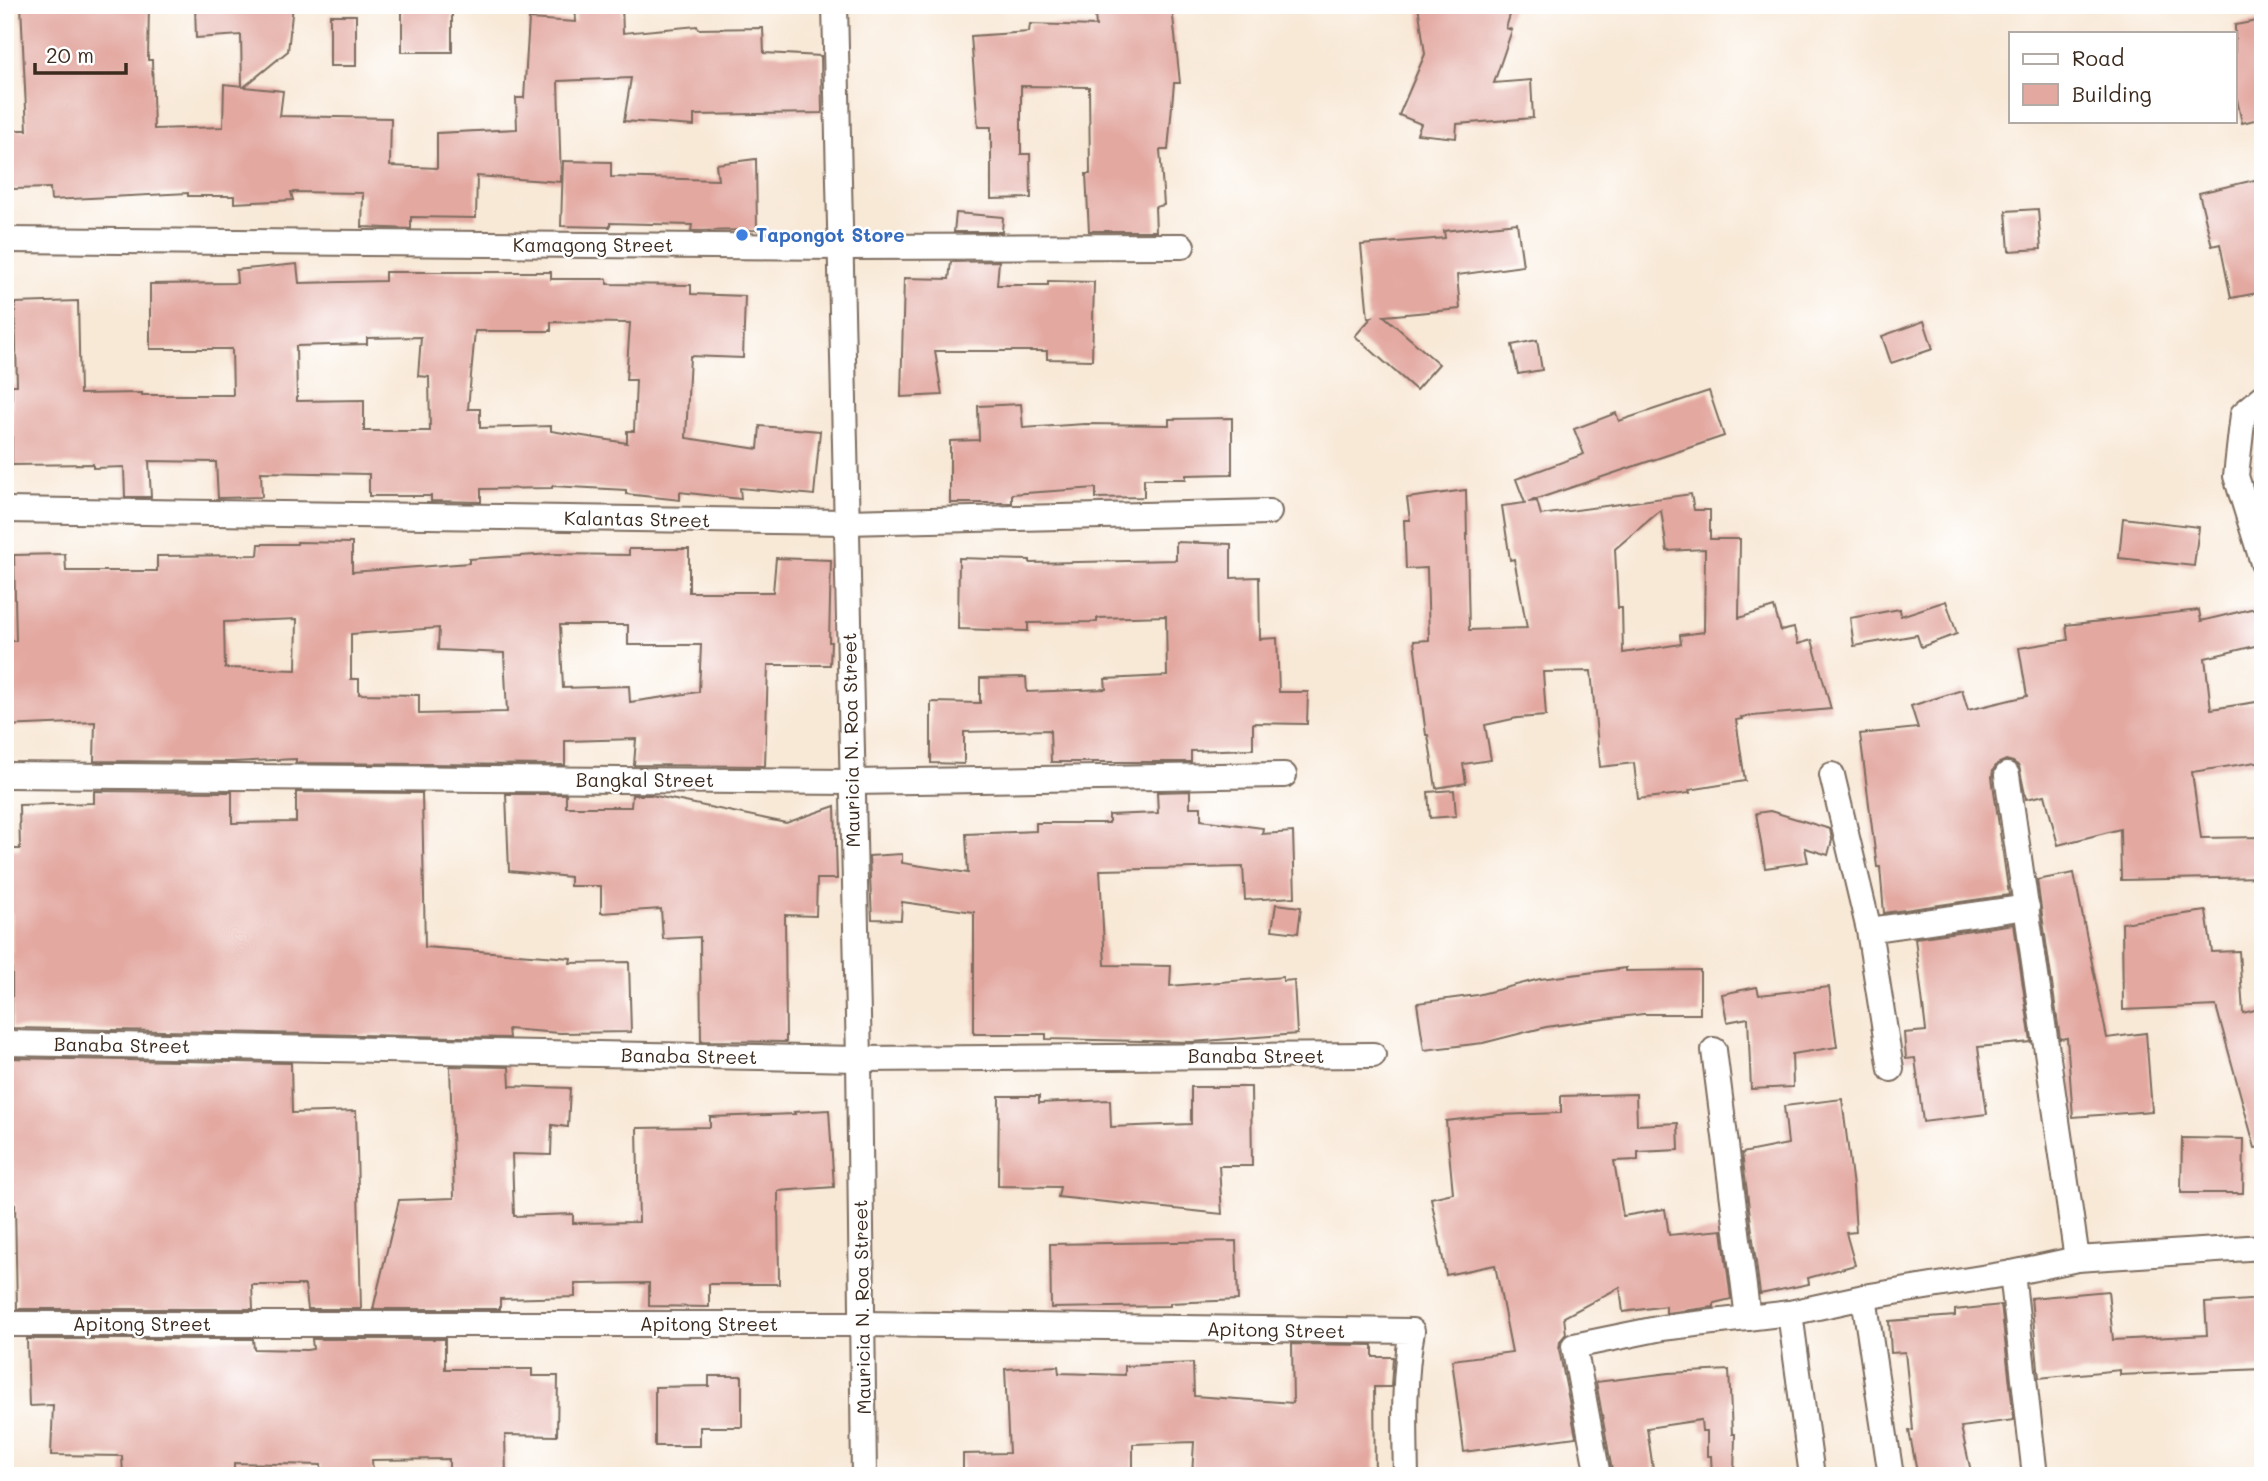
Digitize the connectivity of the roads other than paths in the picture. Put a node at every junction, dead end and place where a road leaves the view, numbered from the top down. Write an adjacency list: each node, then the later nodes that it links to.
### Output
1 (835, 5): 4 (street, Mauricia N. Roa Street)
2 (5, 240): 4 (street, Kamagong Street)
3 (1181, 246): 4 (street, Kamagong Street)
4 (839, 247): 8 (street, Mauricia N. Roa Street)
5 (2263, 397): 9 (street)
6 (5, 510): 8 (street, Kalantas Street)
7 (1269, 512): 8 (street, Kalantas Street)
8 (846, 522): 14 (street, Mauricia N. Roa Street)
9 (2263, 563)
10 (5, 775): 14 (street, Bangkal Street)
11 (1284, 775): 14 (street, Bangkal Street)
12 (1832, 775): 16 (street)
13 (2007, 775): 15 (street)
14 (853, 782): 20 (street, Mauricia N. Roa Street)
15 (2027, 907): 16 (street); 23 (street)
16 (1869, 930): 21 (street)
17 (5, 1043): 20 (street, Banaba Street)
18 (1714, 1050): 27 (street)
19 (1373, 1055): 20 (street, Banaba Street)
20 (859, 1059): 29 (street, Mauricia N. Roa Street)
21 (1891, 1069)
22 (2263, 1247): 23 (street)
23 (2077, 1259): 24 (street)
24 (2012, 1273): 25 (street); 35 (street)
25 (1864, 1297): 26 (street); 34 (street)
26 (1790, 1313): 27 (street); 33 (street)
27 (1748, 1318): 32 (street)
28 (5, 1324): 29 (street, Apitong Street)
29 (861, 1324): 30 (street, Mauricia N. Roa Street); 31 (street, Apitong Street)
30 (864, 1476)
31 (1406, 1476)
32 (1598, 1476)
33 (1812, 1476)
34 (1891, 1476)
35 (2035, 1476)

